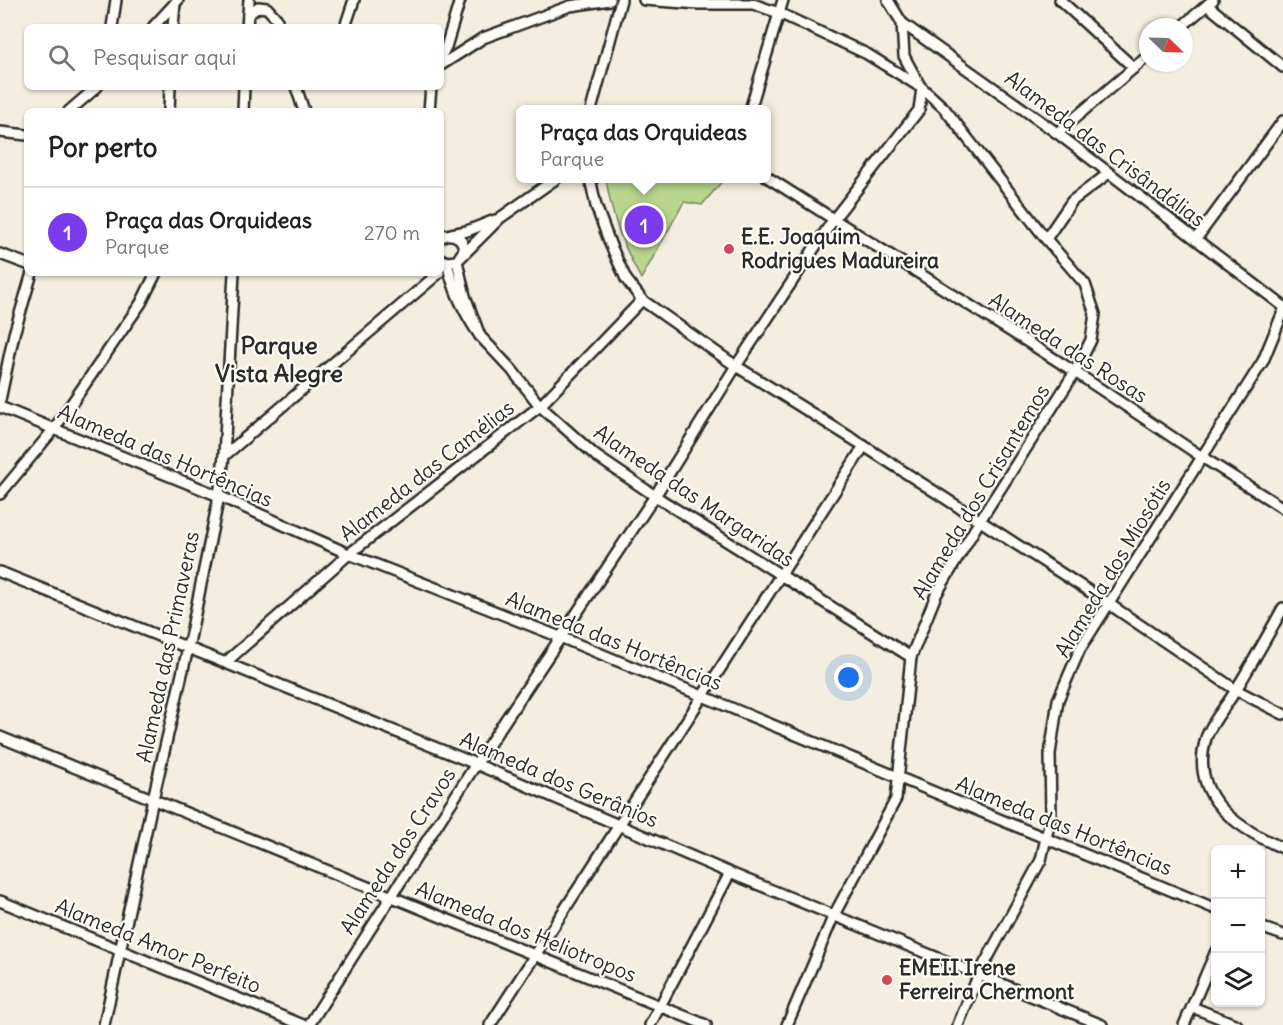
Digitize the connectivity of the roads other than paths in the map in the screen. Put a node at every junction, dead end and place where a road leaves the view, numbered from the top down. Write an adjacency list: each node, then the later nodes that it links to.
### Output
1 (115, 0): 19 (street)
2 (249, 0): 15 (street)
3 (269, 0): 17 (street)
4 (354, 0): 23 (street)
5 (460, 0): 24 (street)
6 (610, 0): 25 (street)
7 (621, 0): 35 (street)
8 (644, 0): 14 (street)
9 (783, 0): 14 (street)
10 (888, 0): 18 (street)
11 (1060, 0): 28 (street)
12 (176, 2): 20 (street); 21 (street)
13 (1210, 2): 16 (street); 27 (street)
14 (779, 13): 29 (street); 36 (street)
15 (248, 15): 17 (street); 22 (street)
16 (1191, 18)
17 (278, 23)
18 (902, 23): 29 (street); 44 (street, Alameda das Crisândálias)
19 (112, 24)
20 (156, 24)
21 (173, 24)
22 (247, 24)
23 (346, 24)
24 (444, 51)
25 (444, 63)
26 (1139, 64): 28 (street)
27 (1283, 67)
28 (1134, 68): 44 (street)
29 (922, 88): 51 (street); 53 (street, Alameda dos Crisantemos)
30 (94, 90): 37 (street)
31 (170, 90): 38 (street)
32 (244, 90): 39 (street)
33 (298, 90): 40 (street)
34 (431, 90): 41 (street)
35 (592, 105)
36 (751, 105)
37 (72, 108)
38 (169, 108)
39 (243, 108)
40 (303, 108)
41 (429, 108)
42 (1283, 121): 54 (street)
43 (0, 132): 45 (street)
44 (1057, 133): 46 (street, Alameda das Crisândálias)
45 (24, 135)
46 (1109, 173): 53 (street); 54 (street, Alameda das Crisândálias)
47 (771, 180): 51 (street, Alameda das Rosas)
48 (550, 183): 50 (street)
49 (591, 183): 62 (street)
50 (500, 218): 52 (street); 56 (street)
51 (832, 220): 65 (street, Alameda dos Cravos); 66 (street, Alameda das Rosas)
52 (446, 236): 56 (street, Alameda das Margaridas)
53 (1046, 239): 66 (street, Alameda dos Crisantemos)
54 (1196, 239): 63 (street, Alameda das Crisândálias)
55 (0, 254): 57 (street)
56 (450, 260): 69 (street, Alameda das Margaridas)
57 (24, 263)
58 (31, 276): 67 (street)
59 (154, 276): 70 (street)
60 (234, 276): 72 (street, Alameda das Primaveras)
61 (435, 276): 72 (street)
62 (642, 300): 65 (street); 69 (street, Alameda das Camélias)
63 (1283, 306)
64 (1283, 312): 73 (street, Alameda dos Miosótis)
65 (736, 366): 71 (street); 76 (street, Alameda dos Cravos)
66 (1075, 372): 73 (street, Alameda das Rosas); 78 (street, Alameda dos Crisantemos)
67 (0, 400)
68 (0, 406): 70 (street, Alameda das Hortências)
69 (540, 406): 76 (street, Alameda das Margaridas); 79 (street, Alameda das Camélias)
70 (54, 429): 74 (street); 75 (street, Alameda das Hortências)
71 (864, 446): 78 (street); 81 (street)
72 (224, 456): 75 (street, Alameda das Primaveras)
73 (1202, 457): 77 (street, Alameda das Rosas); 82 (street, Alameda dos Miosótis)
74 (0, 494)
75 (219, 496): 79 (street, Alameda das Hortências); 85 (street, Alameda das Primaveras)
76 (655, 496): 81 (street, Alameda das Margaridas); 84 (street, Alameda dos Cravos)
77 (1283, 508)
78 (979, 522): 82 (street); 86 (street, Alameda dos Crisantemos)
79 (349, 554): 84 (street, Alameda das Hortências); 87 (street, Alameda das Camélias)
80 (0, 572): 85 (street, Alameda dos Gerânios)
81 (781, 576): 86 (street, Alameda das Margaridas); 89 (street)
82 (1108, 604): 88 (street); 96 (street, Alameda dos Miosótis)
83 (1283, 608): 88 (street)
84 (560, 637): 89 (street, Alameda das Hortências); 92 (street, Alameda dos Cravos)
85 (188, 648): 87 (street, Alameda dos Gerânios); 94 (street, Alameda das Primaveras)
86 (911, 657): 93 (street, Alameda dos Crisantemos)
87 (226, 662): 92 (street, Alameda dos Gerânios)
88 (1236, 690): 90 (street); 97 (street)
89 (703, 697): 93 (street, Alameda das Hortências); 95 (street)
90 (1283, 714)
91 (0, 737): 94 (street, Alameda dos Heliotropos)
92 (476, 764): 95 (street, Alameda dos Gerânios); 101 (street, Alameda dos Cravos)
93 (898, 777): 96 (street, Alameda das Hortências); 104 (street, Alameda dos Crisantemos)
94 (153, 799): 101 (street, Alameda dos Heliotropos); 107 (street, Alameda das Primaveras)
95 (619, 826): 100 (street, Alameda dos Gerânios); 109 (street)
96 (1046, 838): 103 (street, Alameda das Hortências); 110 (street, Alameda dos Miosótis)
97 (1261, 839): 98 (street); 99 (street)
98 (1259, 845)
99 (1283, 849)
100 (730, 873): 104 (street, Alameda dos Gerânios); 111 (street)
101 (391, 897): 109 (street, Alameda dos Heliotropos); 115 (street, Alameda dos Cravos)
102 (0, 901): 107 (street, Alameda Amor Perfeito)
103 (1211, 907)
104 (834, 915): 110 (street, Alameda dos Gerânios); 119 (street, Alameda dos Crisantemos)
105 (1265, 929): 106 (street)
106 (1283, 935)
107 (120, 951): 113 (street, Alameda das Primaveras); 114 (street, Alameda Amor Perfeito)
108 (1214, 953): 112 (street)
109 (537, 955): 111 (street, Alameda dos Heliotropos); 116 (street)
110 (979, 974): 120 (street, Alameda dos Miosótis); 121 (street, Alameda dos Gerânios)
111 (660, 1006): 117 (street); 118 (street, Alameda dos Heliotropos)
112 (1192, 1006): 122 (street); 123 (street)
113 (104, 1025)
114 (303, 1025)
115 (309, 1025)
116 (490, 1025)
117 (650, 1025)
118 (706, 1025)
119 (787, 1025)
120 (958, 1025)
121 (1102, 1025)
122 (1184, 1025)
123 (1237, 1025)

